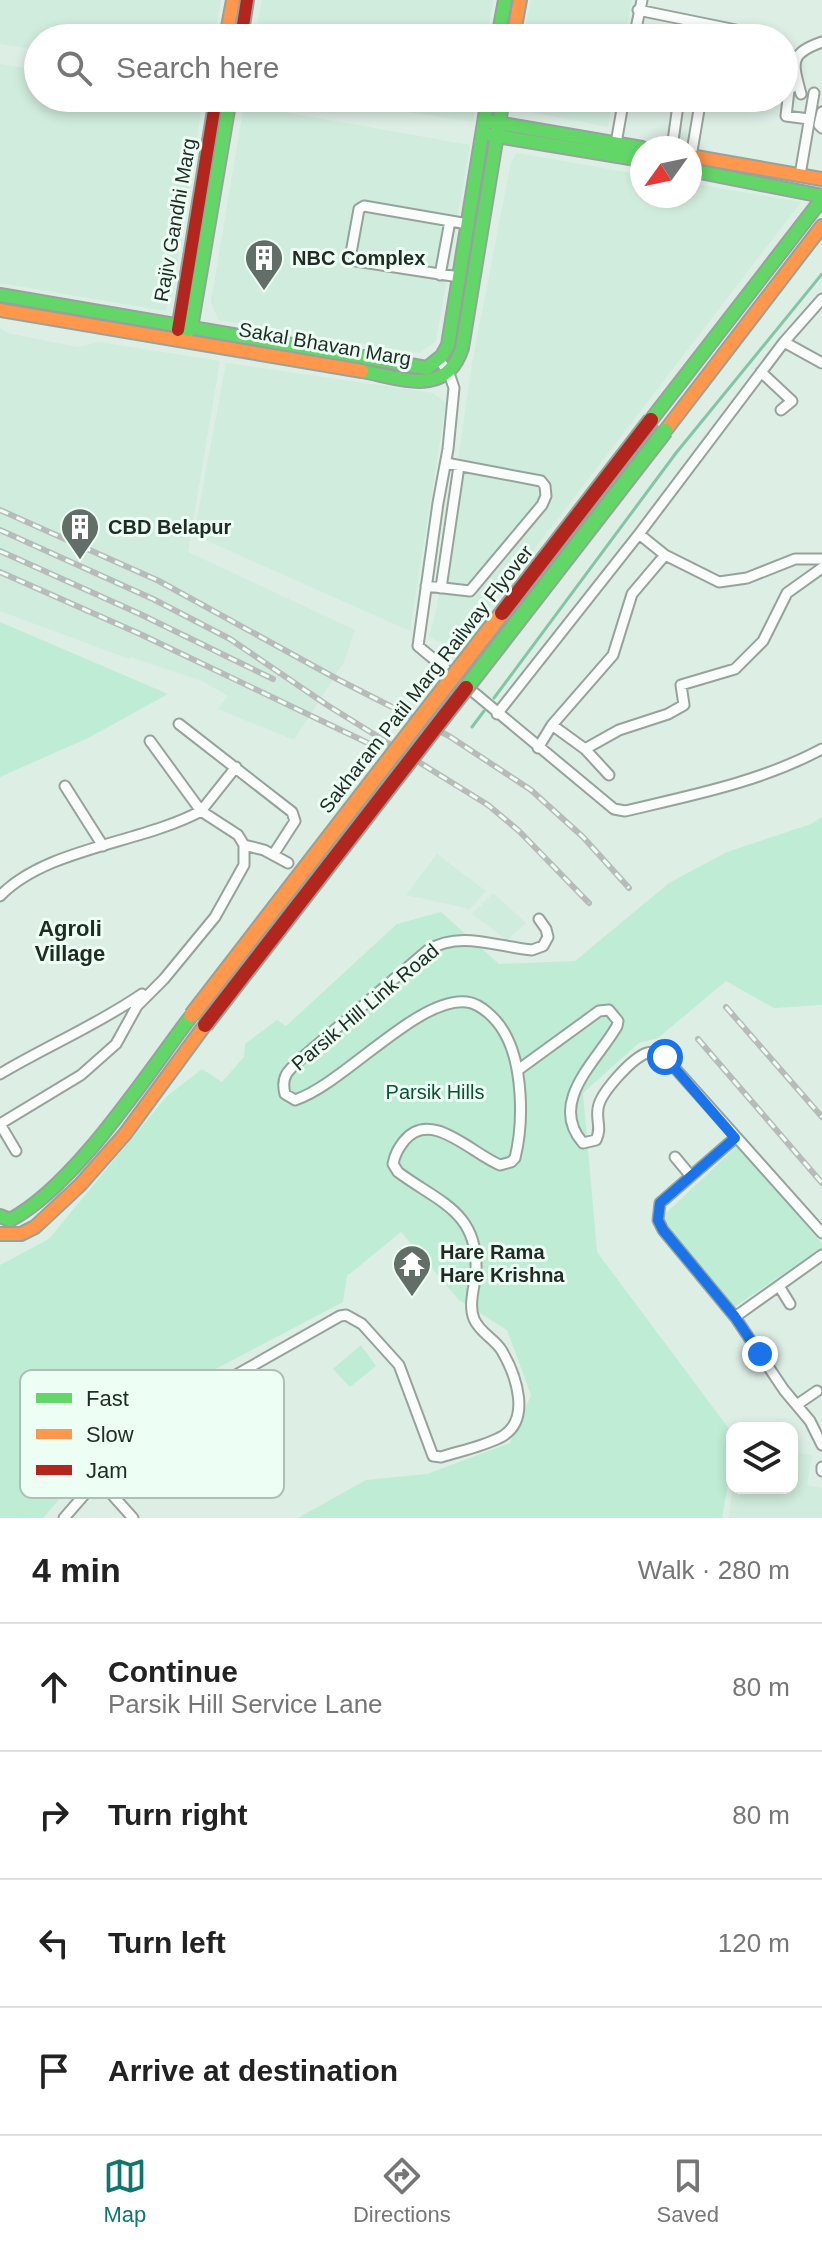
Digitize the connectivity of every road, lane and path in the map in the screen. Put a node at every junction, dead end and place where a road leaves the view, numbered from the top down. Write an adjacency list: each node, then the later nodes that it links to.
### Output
1 (233, 0): 6 (main road)
2 (247, 0): 7 (main road)
3 (505, 0): 8 (main road)
4 (520, 0): 9 (main road)
5 (640, 5): 10 (street)
6 (229, 24)
7 (243, 24)
8 (501, 24)
9 (516, 24)
10 (713, 24)
11 (822, 42): 12 (street)
12 (798, 56)
13 (798, 82): 16 (street)
14 (818, 91): 16 (street); 26 (street)
15 (798, 94): 16 (street)
16 (801, 94)
17 (822, 110): 26 (street); 28 (street)
18 (215, 112): 36 (main road, Rajiv Gandhi Marg)
19 (226, 112): 36 (main road, Rajiv Gandhi Marg)
20 (489, 112): 27 (main road)
21 (497, 112): 27 (main road)
22 (622, 112): 32 (street)
23 (677, 112): 29 (street)
24 (697, 112): 30 (street)
25 (786, 112): 26 (street)
26 (810, 114): 37 (street)
27 (491, 128): 32 (main road); 41 (main road, Sakal Bhavan Marg); 53 (main road)
28 (822, 128)
29 (674, 136)
30 (693, 136)
31 (630, 149): 32 (main road)
32 (615, 150): 33 (main road)
33 (630, 156)
34 (702, 160): 37 (main road)
35 (702, 162): 39 (main road)
36 (210, 175): 48 (main road, Rajiv Gandhi Marg)
37 (800, 175): 38 (main road)
38 (822, 179)
39 (822, 197): 88 (main road, Sakharam Patil Marg Railway Flyover, bridge)
40 (450, 221): 41 (street); 43 (street); 43 (street)
41 (468, 224): 44 (main road, Sakal Bhavan Marg)
42 (822, 226): 90 (main road, Sakharam Patil Marg Railway Flyover, bridge)
43 (440, 275): 44 (street)
44 (459, 277): 50 (main road, Sakal Bhavan Marg)
45 (0, 295): 48 (main road, Sakal Bhavan Marg)
46 (822, 299): 49 (street)
47 (0, 310): 48 (main road, Sakal Bhavan Marg)
48 (183, 331): 50 (main road, Sakal Bhavan Marg); 53 (main road, Sakal Bhavan Marg)
49 (784, 342): 51 (street); 52 (street)
50 (439, 360): 53 (street)
51 (822, 363)
52 (761, 372): 54 (street); 57 (street)
53 (449, 373): 55 (street)
54 (781, 410)
55 (446, 463): 56 (street); 61 (street)
56 (459, 466): 62 (street); 62 (street)
57 (639, 534): 58 (street); 63 (street)
58 (665, 555): 59 (street); 65 (street)
59 (822, 559)
60 (822, 568): 68 (street)
61 (426, 586): 62 (street); 63 (street)
62 (441, 588)
63 (497, 714): 67 (street)
64 (179, 724): 70 (street)
65 (552, 725): 67 (street); 68 (street)
66 (150, 741): 73 (street)
67 (538, 748): 69 (street)
68 (585, 749): 71 (street)
69 (822, 749)
70 (236, 767): 73 (street); 76 (street)
71 (609, 775)
72 (65, 786): 75 (street)
73 (201, 811): 74 (street); 75 (street)
74 (244, 845): 76 (street); 80 (street)
75 (103, 846): 78 (street)
76 (273, 855): 77 (street)
77 (288, 863)
78 (0, 896)
79 (539, 919): 81 (street, Parsik Hill Link Road)
80 (164, 979): 82 (street); 83 (street)
81 (518, 1070): 84 (street); 95 (street, Parsik Hill Link Road)
82 (0, 1074)
83 (0, 1124): 85 (street)
84 (735, 1138): 87 (street); 89 (street)
85 (16, 1151)
86 (675, 1157): 87 (street)
87 (690, 1175): 94 (street)
88 (0, 1216)
89 (822, 1233)
90 (1, 1236)
91 (822, 1255): 92 (street)
92 (779, 1286): 93 (street); 94 (street)
93 (790, 1304)
94 (735, 1317): 97 (street)
95 (243, 1370)
96 (817, 1391): 97 (street)
97 (798, 1404): 98 (street)
98 (822, 1443)
99 (81, 1498): 101 (street)
100 (115, 1498): 102 (street)
101 (64, 1518)
102 (133, 1518)

